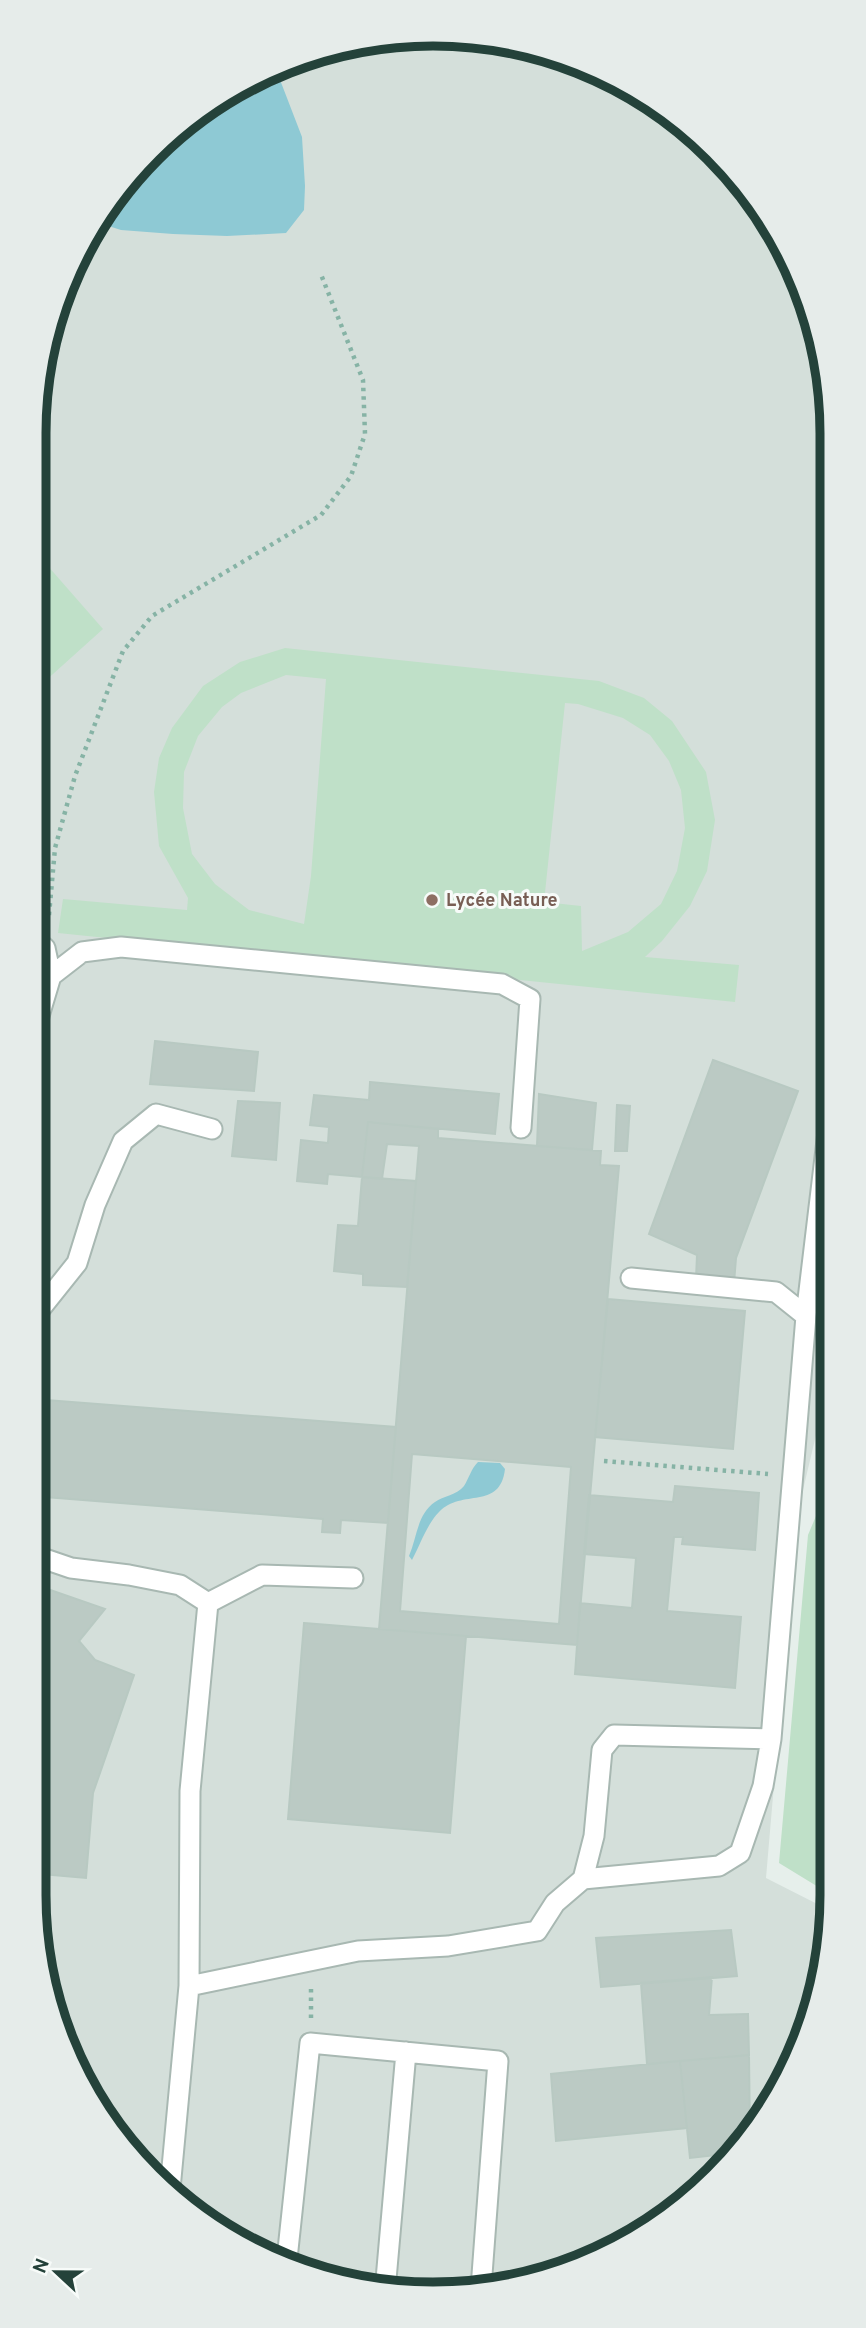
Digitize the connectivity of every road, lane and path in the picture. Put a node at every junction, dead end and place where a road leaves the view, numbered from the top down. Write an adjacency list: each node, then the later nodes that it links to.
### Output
1 (320, 272): 2 (path)
2 (46, 901)
3 (46, 962): 4 (lane)
4 (51, 976): 5 (lane); 6 (lane)
5 (46, 992)
6 (521, 1128)
7 (212, 1129): 10 (lane)
8 (820, 1199): 11 (lane)
9 (631, 1278): 11 (lane)
10 (46, 1302)
11 (806, 1316): 13 (lane)
12 (604, 1461): 13 (path)
13 (793, 1476): 17 (lane)
14 (46, 1560): 16 (lane)
15 (353, 1578): 16 (lane)
16 (208, 1603): 20 (lane)
17 (771, 1739): 18 (lane); 18 (lane)
18 (583, 1879): 19 (lane)
19 (311, 1961): 20 (lane); 21 (path)
20 (189, 1986): 23 (lane)
21 (310, 2043): 22 (lane); 24 (lane)
22 (406, 2052): 25 (lane); 26 (lane)
23 (171, 2180)
24 (288, 2254)
25 (386, 2279)
26 (482, 2279)

